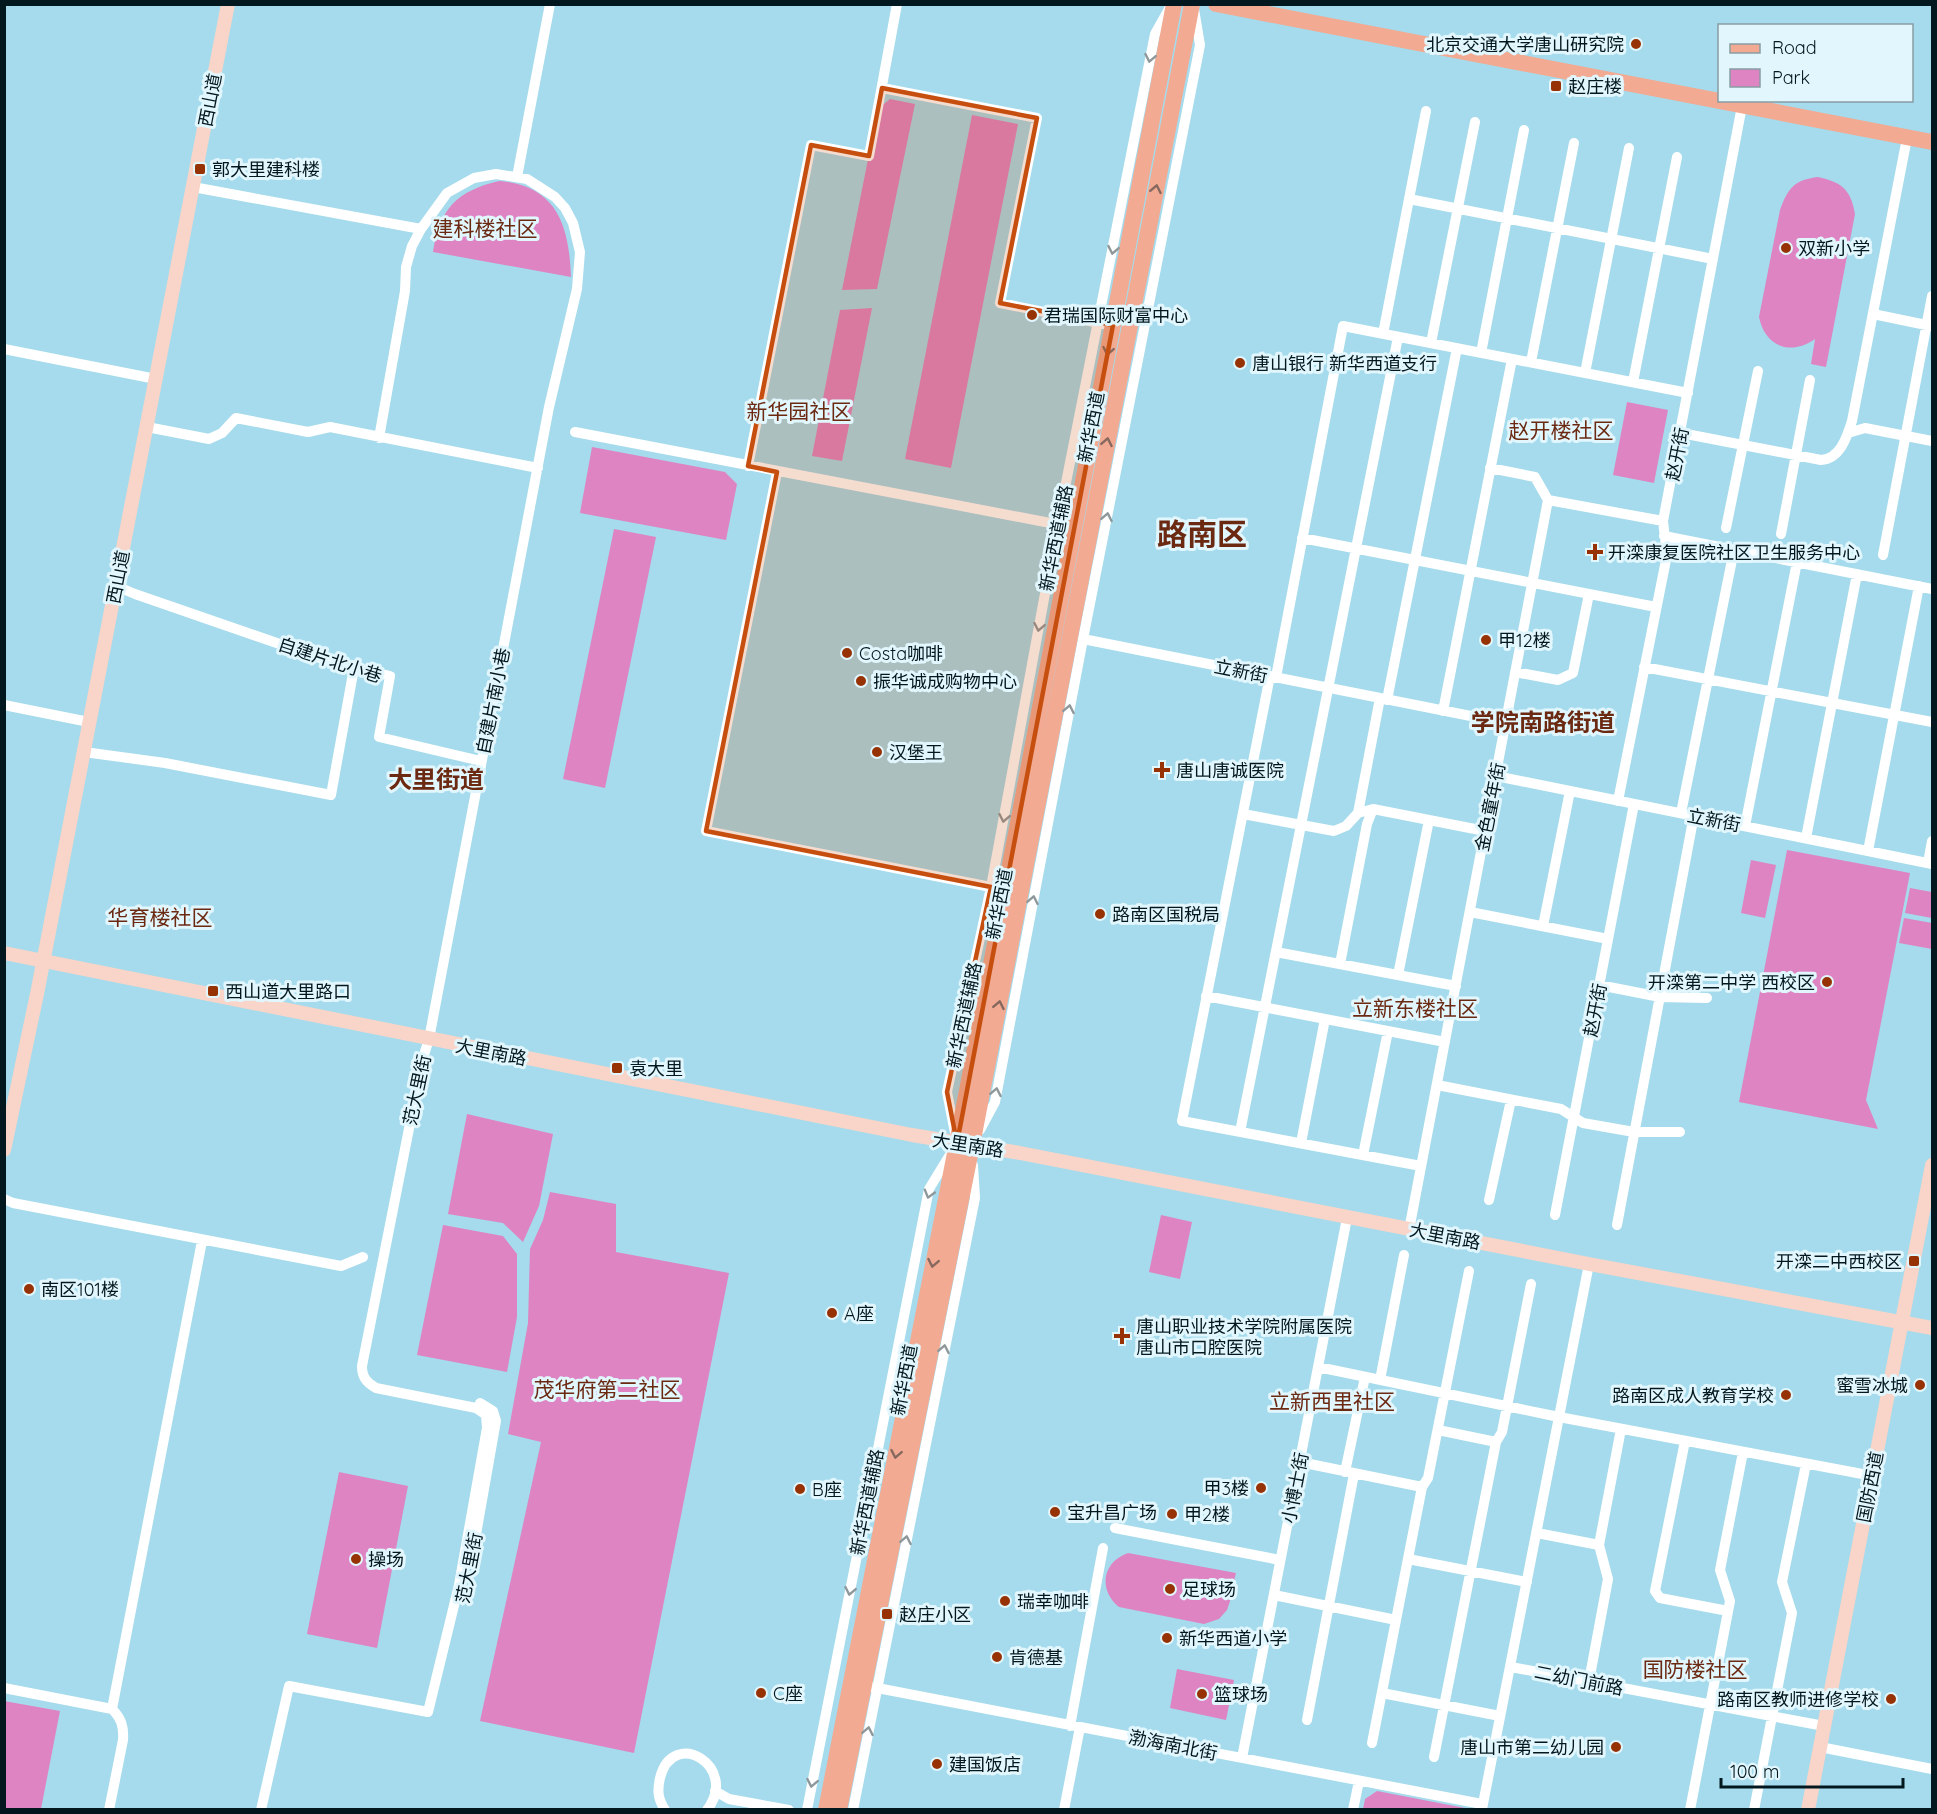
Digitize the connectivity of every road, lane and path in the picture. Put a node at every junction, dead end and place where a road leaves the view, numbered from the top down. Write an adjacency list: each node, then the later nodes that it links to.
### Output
1 (228, 4): 20 (street, 西山道)
2 (550, 4): 19 (street)
3 (897, 4): 7 (street)
4 (1173, 4): 31 (main road, 新华西道, one-way to 31)
5 (1193, 4): 80 (street, 新华西道辅路, one-way to 5); 141 (main road, 新华西道, one-way to 5)
6 (1216, 4): 8 (main road)
7 (882, 87): 31 (street); 56 (street)
8 (1718, 101)
9 (1721, 102): 10 (main road)
10 (1742, 106): 14 (main road); 28 (street, 赵开街)
11 (1426, 111): 21 (street)
12 (1475, 122): 22 (street)
13 (1524, 130): 23 (street)
14 (1907, 138): 15 (main road); 30 (street)
15 (1932, 142)
16 (1574, 143): 24 (street)
17 (1629, 148): 26 (street)
18 (1677, 157): 27 (street)
19 (517, 177): 25 (street); 57 (street, 自建片南小巷)
20 (193, 187): 25 (street); 43 (street, 西山道)
21 (1409, 199): 22 (street); 33 (street)
22 (1458, 209): 23 (street); 35 (street)
23 (1507, 218): 24 (street); 38 (street)
24 (1557, 228): 26 (street); 40 (street)
25 (421, 229): 52 (street)
26 (1611, 239): 27 (street); 42 (street)
27 (1659, 248): 28 (street); 45 (street)
28 (1713, 259): 46 (street, 赵开街)
29 (1932, 296): 32 (street)
30 (1873, 315): 32 (street); 50 (street)
31 (1106, 324): 62 (street, 新华西道辅路); 141 (main road, 新华西道, one-way to 141)
32 (1930, 326): 51 (street)
33 (1383, 334): 34 (street); 66 (street)
34 (1398, 337): 35 (street); 67 (street)
35 (1431, 343): 36 (street)
36 (1457, 348): 38 (street); 70 (street)
37 (4, 350): 43 (street)
38 (1481, 353): 39 (street)
39 (1512, 358): 40 (street); 58 (street)
40 (1531, 362): 42 (street)
41 (1758, 371): 54 (street)
42 (1586, 373): 45 (street)
43 (156, 379): 47 (street, 西山道)
44 (1810, 380): 55 (street)
45 (1633, 382): 46 (street)
46 (1688, 393): 49 (street, 赵开街)
47 (147, 427): 52 (street); 75 (street, 西山道)
48 (575, 432): 56 (street)
49 (1681, 433): 54 (street); 61 (street, 赵开街)
50 (1848, 434): 51 (street); 55 (street)
51 (1906, 436): 53 (street); 69 (street)
52 (379, 438): 57 (street)
53 (1932, 441)
54 (1743, 445): 55 (street); 63 (street)
55 (1796, 455): 64 (street)
56 (748, 466): 59 (street)
57 (538, 468): 97 (street, 自建片南小巷)
58 (1490, 468): 60 (street); 72 (street)
59 (777, 472): 62 (street); 115 (street)
60 (1548, 500): 61 (street); 74 (street, 金色童年街)
61 (1663, 522): 65 (street, 赵开街)
62 (1058, 523): 115 (street, 新华西道辅路, one-way to 115)
63 (1726, 528)
64 (1781, 534)
65 (1664, 536): 68 (street); 79 (street, 赵开街)
66 (1302, 538): 67 (street); 84 (street)
67 (1356, 549): 70 (street); 86 (street)
68 (1734, 550): 71 (street); 85 (street)
69 (1883, 555)
70 (1415, 560): 72 (street); 88 (street)
71 (1797, 562): 73 (street); 87 (street)
72 (1470, 571): 74 (street); 91 (street)
73 (1857, 574): 76 (street); 89 (street)
74 (1532, 583): 78 (street); 83 (street, 金色童年街)
75 (116, 586): 82 (street, 自建片北小巷); 93 (street, 西山道)
76 (1919, 586): 77 (street); 92 (street)
77 (1932, 589)
78 (1589, 594): 79 (street); 83 (street)
79 (1656, 607): 81 (street, 赵开街)
80 (1083, 639): 84 (street, 立新街); 141 (street, 新华西道辅路, one-way to 80)
81 (1644, 667): 85 (street); 100 (street, 赵开街)
82 (354, 668): 96 (street); 97 (street, 自建片北小巷)
83 (1515, 672): 95 (street, 金色童年街)
84 (1273, 677): 86 (street, 立新街); 105 (street)
85 (1708, 679): 87 (street); 104 (street)
86 (1328, 688): 88 (street, 立新街); 108 (street)
87 (1772, 691): 89 (street); 109 (street)
88 (1384, 699): 91 (street, 立新街); 103 (street)
89 (1832, 703): 92 (street); 111 (street)
90 (4, 705): 93 (street)
91 (1443, 711): 95 (street, 立新街)
92 (1894, 714): 94 (street); 113 (street)
93 (90, 722): 96 (street, 西山道)
94 (1932, 722)
95 (1506, 723): 98 (street, 金色童年街)
96 (84, 752): 121 (street, 西山道)
97 (482, 762): 132 (street, 自建片南小巷)
98 (1496, 776): 99 (street, 立新街); 110 (street, 金色童年街)
99 (1570, 791): 100 (street, 立新街); 117 (street)
100 (1618, 801): 101 (street, 立新街)
101 (1634, 804): 104 (street, 立新街); 118 (street, 赵开街)
102 (1373, 809): 103 (street); 107 (street); 122 (street)
103 (1358, 813): 108 (street)
104 (1681, 813): 106 (street, 立新街)
105 (1243, 814): 108 (street); 126 (street)
106 (1694, 815): 109 (street, 立新街); 127 (street)
107 (1429, 820): 110 (street); 123 (street)
108 (1301, 825): 119 (street)
109 (1745, 826): 111 (street, 立新街)
110 (1485, 831): 116 (street, 金色童年街)
111 (1806, 838): 113 (street, 立新街)
112 (1932, 841): 114 (street)
113 (1868, 851): 114 (street, 立新街)
114 (1930, 863)
115 (991, 887): 141 (street, 新华西道辅路)
116 (1470, 912): 117 (street); 125 (street, 金色童年街)
117 (1543, 926): 118 (street)
118 (1608, 939): 124 (street, 赵开街)
119 (1276, 952): 122 (street); 129 (street)
120 (4, 953): 121 (street, 大里南路)
121 (43, 962): 132 (street, 大里南路); 142 (street, 西山道)
122 (1340, 964): 123 (street)
123 (1398, 975): 125 (street)
124 (1599, 985): 127 (street); 136 (street, 赵开街)
125 (1456, 986): 133 (street, 金色童年街)
126 (1206, 996): 129 (street); 137 (street)
127 (1660, 997): 128 (street); 138 (street)
128 (1707, 998)
129 (1265, 1007): 130 (street); 137 (street)
130 (1325, 1019): 131 (street); 140 (street)
131 (1388, 1031): 133 (street); 143 (street)
132 (429, 1039): 141 (street, 大里南路); 210 (street, 范大里街)
133 (1445, 1042): 134 (street, 金色童年街)
134 (1437, 1085): 135 (street); 145 (street, 金色童年街)
135 (1511, 1100): 136 (street); 147 (street)
136 (1574, 1118): 138 (street); 148 (street, 赵开街)
137 (1240, 1132): 140 (street)
138 (1634, 1132): 139 (street); 150 (street)
139 (1680, 1132)
140 (1301, 1143): 143 (street)
141 (964, 1144): 149 (street, 大里南路); 190 (main road, 新华西道, one-way to 141); 214 (street, 新华西道辅路, one-way to 214); 215 (main road, 新华西道, one-way to 215)
142 (4, 1150)
143 (1363, 1155): 145 (street)
144 (1932, 1165): 158 (street, 国防西道)
145 (1421, 1166): 151 (street, 金色童年街)
146 (4, 1199): 152 (street)
147 (1489, 1200)
148 (1556, 1215)
149 (1347, 1218): 151 (street, 大里南路); 160 (street, 小博士街)
150 (1617, 1226)
151 (1409, 1230): 155 (street, 大里南路)
152 (202, 1241): 154 (street); 195 (street)
153 (1404, 1255): 162 (street)
154 (363, 1257)
155 (1589, 1264): 158 (street, 大里南路); 165 (street)
156 (1469, 1270): 163 (street)
157 (1531, 1284): 164 (street)
158 (1902, 1322): 159 (street, 大里南路); 174 (street, 国防西道)
159 (1932, 1328)
160 (1318, 1367): 161 (street); 171 (street, 小博士街)
161 (1365, 1377): 162 (street); 173 (street)
162 (1380, 1380): 163 (street)
163 (1445, 1393): 164 (street); 167 (street)
164 (1507, 1406): 165 (street); 169 (street)
165 (1559, 1417): 166 (street); 177 (street)
166 (1621, 1429): 168 (street); 178 (street)
167 (1438, 1430): 169 (street); 175 (street)
168 (1685, 1441): 170 (street); 186 (street)
169 (1496, 1442): 182 (street)
170 (1743, 1452): 172 (street); 186 (street)
171 (1300, 1462): 173 (street); 181 (street, 小博士街)
172 (1806, 1464): 174 (street); 197 (street)
173 (1350, 1473): 175 (street); 185 (street)
174 (1873, 1476): 200 (street, 国防西道)
175 (1422, 1487): 180 (street)
176 (1115, 1528): 181 (street)
177 (1537, 1533): 178 (street); 183 (street)
178 (1599, 1545): 189 (street)
179 (1103, 1548): 199 (street)
180 (1408, 1559): 182 (street); 187 (street)
181 (1280, 1560): 184 (street, 小博士街)
182 (1470, 1572): 183 (street); 194 (street)
183 (1527, 1582): 188 (street)
184 (1274, 1595): 185 (street); 204 (street, 小博士街)
185 (1329, 1607): 187 (street); 198 (street)
186 (1728, 1611): 193 (street)
187 (1396, 1620): 192 (street)
188 (1511, 1667): 189 (street, 二幼门前路); 196 (street)
189 (1589, 1681): 193 (street, 二幼门前路)
190 (870, 1687): 199 (street, 渤海南北街); 216 (main road, 新华西道); 217 (street, one-way to 190)
191 (4, 1688): 195 (street)
192 (1382, 1693): 194 (street); 201 (street)
193 (1710, 1704): 197 (street, 二幼门前路); 220 (street)
194 (1444, 1706): 196 (street); 203 (street)
195 (112, 1709): 209 (street)
196 (1500, 1716): 208 (street)
197 (1773, 1716): 200 (street, 二幼门前路); 221 (street)
198 (1306, 1720)
199 (1075, 1726): 204 (street, 渤海南北街); 218 (street)
200 (1824, 1726): 202 (street, 国防西道)
201 (1372, 1743)
202 (1820, 1747): 205 (street); 222 (street, 国防西道)
203 (1434, 1757)
204 (1242, 1758): 206 (street, 渤海南北街)
205 (1932, 1769)
206 (1359, 1781): 208 (street, 渤海南北街); 219 (street)
207 (715, 1791): 211 (street); 212 (street); 213 (street)
208 (1482, 1807)
209 (109, 1809)
210 (263, 1809)
211 (665, 1809)
212 (707, 1809)
213 (789, 1809)
214 (807, 1809)
215 (826, 1809)
216 (839, 1809)
217 (853, 1809)
218 (1064, 1809)
219 (1353, 1809)
220 (1690, 1809)
221 (1754, 1809)
222 (1808, 1809)

